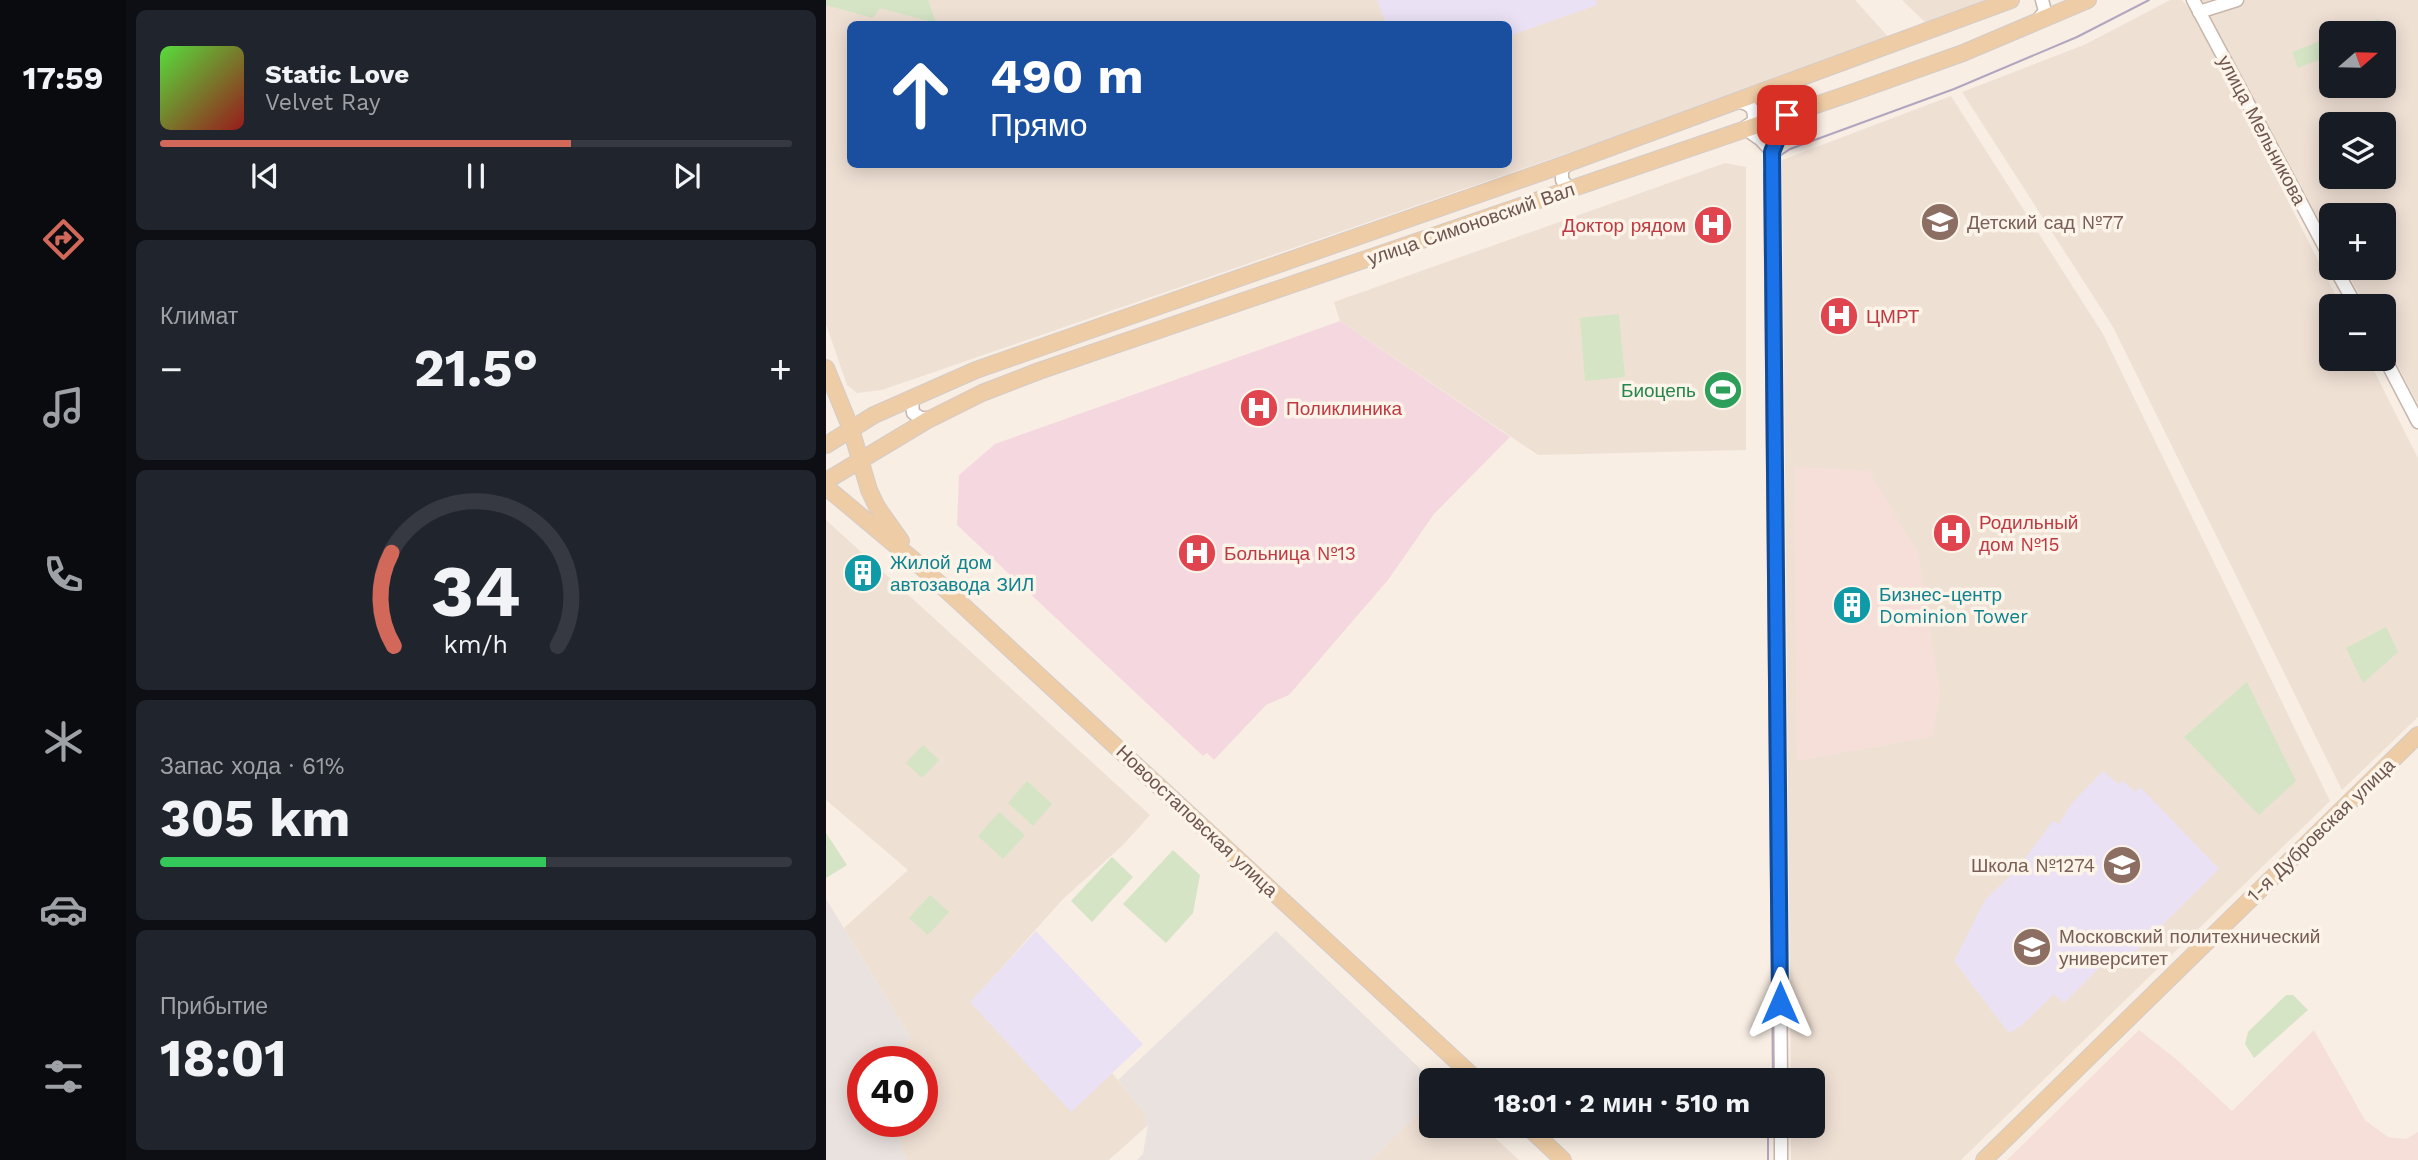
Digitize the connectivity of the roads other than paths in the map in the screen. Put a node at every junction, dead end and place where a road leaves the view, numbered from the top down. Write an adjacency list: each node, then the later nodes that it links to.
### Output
1 (2011, 0): 7 (main road, улица Симоновский Вал)
2 (2042, 0): 6 (street)
3 (2088, 0): 6 (main road, улица Симоновский Вал)
4 (2237, 0): 5 (street)
5 (2196, 6): 13 (street, улица Мельникова)
6 (2035, 23): 8 (main road, улица Симоновский Вал)
7 (1735, 102): 9 (street); 11 (main road, улица Симоновский Вал)
8 (1787, 115): 9 (main road, улица Симоновский Вал); 10 (street)
9 (1744, 128): 10 (street); 12 (main road, улица Симоновский Вал)
10 (1772, 152): 27 (street)
11 (1571, 162): 12 (street); 16 (main road, улица Симоновский Вал)
12 (1579, 188): 17 (main road, улица Симоновский Вал)
13 (2319, 237)
14 (826, 368): 19 (main road, Новоостаповская улица)
15 (2391, 371): 18 (street)
16 (922, 392): 17 (street); 19 (main road, улица Симоновский Вал)
17 (932, 417): 21 (main road, улица Симоновский Вал)
18 (2418, 422)
19 (850, 429): 20 (main road, улица Симоновский Вал); 21 (main road, Новоостаповская улица)
20 (826, 445)
21 (860, 460): 22 (main road, улица Симоновский Вал); 24 (main road, Новоостаповская улица)
22 (826, 481)
23 (826, 487): 24 (main road, Новоостаповская улица)
24 (917, 563): 26 (main road, Новоостаповская улица)
25 (2418, 735): 32 (main road, 1-я Дубровская улица)
26 (1464, 1068)
27 (1780, 1068)
28 (1540, 1138): 30 (main road)
29 (1781, 1138): 31 (street)
30 (1563, 1160)
31 (1781, 1160)
32 (1984, 1160)

